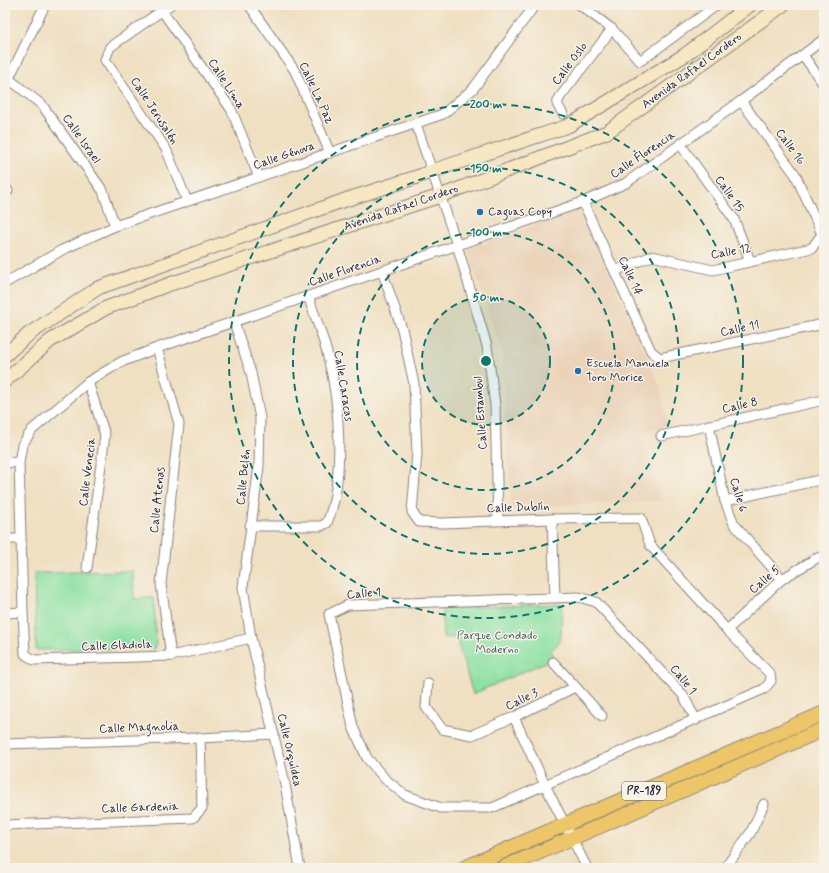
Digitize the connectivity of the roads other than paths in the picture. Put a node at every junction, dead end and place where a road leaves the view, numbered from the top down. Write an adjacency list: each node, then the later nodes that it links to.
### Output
1 (45, 5): 13 (street)
2 (170, 5): 9 (street)
3 (249, 5): 19 (street, Calle La Paz)
4 (535, 5): 17 (street, Calle Génova)
5 (580, 5): 10 (street)
6 (717, 5): 10 (street)
7 (750, 5): 20 (main road, Avenida Rafael Cordero)
8 (783, 5): 22 (main road, Avenida Rafael Cordero)
9 (160, 8): 21 (street, Calle Lima); 23 (street, Calle Jerusalén)
10 (612, 29): 16 (street, Calle Oslo)
11 (824, 39): 12 (street, Calle Florencia)
12 (803, 55): 14 (street); 15 (street, Calle Florencia)
13 (7, 82): 25 (street, Calle Israel)
14 (824, 85)
15 (741, 101): 18 (street, Calle Florencia); 26 (street, Calle 16)
16 (563, 114)
17 (416, 124): 19 (street, Calle Génova); 20 (street, Calle Estambul)
18 (680, 144): 24 (street, Calle Florencia); 28 (street, Calle 15)
19 (330, 153): 21 (street, Calle Génova)
20 (432, 171): 22 (street, Calle Estambul); 36 (main road, Avenida Rafael Cordero)
21 (259, 178): 23 (street, Calle Génova)
22 (440, 196): 27 (street, Calle Estambul); 38 (main road, Avenida Rafael Cordero)
23 (187, 201): 25 (street, Calle Génova)
24 (583, 202): 27 (street, Calle Florencia); 30 (street, Calle 14)
25 (114, 226): 31 (street, Calle Génova)
26 (822, 234): 28 (street, Calle 12)
27 (457, 245): 29 (street, Calle Florencia); 48 (street, Calle Estambul)
28 (750, 261): 30 (street, Calle 12)
29 (382, 270): 32 (street, Calle Florencia); 48 (street, Calle Dublín)
30 (615, 271): 37 (street, Calle 14)
31 (5, 283)
32 (308, 296): 33 (street, Calle Florencia); 49 (street, Calle Caracas)
33 (234, 322): 35 (street, Calle Florencia); 49 (street, Calle Belén)
34 (824, 324): 37 (street, Calle 11)
35 (158, 348): 39 (street, Calle Florencia); 60 (street, Calle Atenas)
36 (5, 355)
37 (660, 358)
38 (5, 381)
39 (88, 382): 43 (street, Calle Florencia); 53 (street, Calle Venecia)
40 (824, 400): 41 (street, Calle 8)
41 (709, 425): 42 (street, Calle 8); 46 (street, Calle 6)
42 (661, 436)
43 (18, 462): 44 (street); 51 (street, Calle Florencia)
44 (5, 463)
45 (824, 479): 46 (street)
46 (726, 501): 54 (street, Calle 6)
47 (552, 519): 48 (street, Calle Dublín); 55 (street); 58 (street, Calle Dublín)
48 (498, 520)
49 (250, 526): 59 (street, Calle Belén)
50 (5, 539): 51 (street)
51 (21, 539): 56 (street, Calle Florencia)
52 (824, 557): 54 (street, Calle 5)
53 (87, 568)
54 (782, 579): 58 (street, Calle 5)
55 (555, 597): 68 (street, Calle 1); 73 (street, Calle 1)
56 (23, 612): 57 (street); 60 (street, Calle Gladiola)
57 (5, 613)
58 (727, 630): 64 (street, Calle Dublín)
59 (251, 638): 60 (street, Calle Gladiola); 70 (street, Calle Orquídea)
60 (171, 656)
61 (553, 662): 63 (street)
62 (428, 683): 67 (street, Calle 3)
63 (575, 687): 66 (street); 67 (street, Calle 3)
64 (753, 694): 68 (street, Calle 1)
65 (824, 713): 76 (main road, PR-189)
66 (602, 716)
67 (514, 717): 73 (street)
68 (696, 720): 73 (street, Calle 1)
69 (824, 729): 77 (main road, PR-189)
70 (274, 734): 71 (street, Calle Magnolia); 78 (street, Calle Orquídea)
71 (200, 738): 72 (street, Calle Magnolia); 75 (street, Calle Gardenia)
72 (5, 744)
73 (544, 785): 76 (street)
74 (764, 804): 82 (street)
75 (5, 825)
76 (565, 825): 77 (street); 79 (main road, PR-189)
77 (572, 839): 80 (main road, PR-189); 81 (street)
78 (300, 868)
79 (464, 868)
80 (503, 868)
81 (587, 868)
82 (725, 868)

